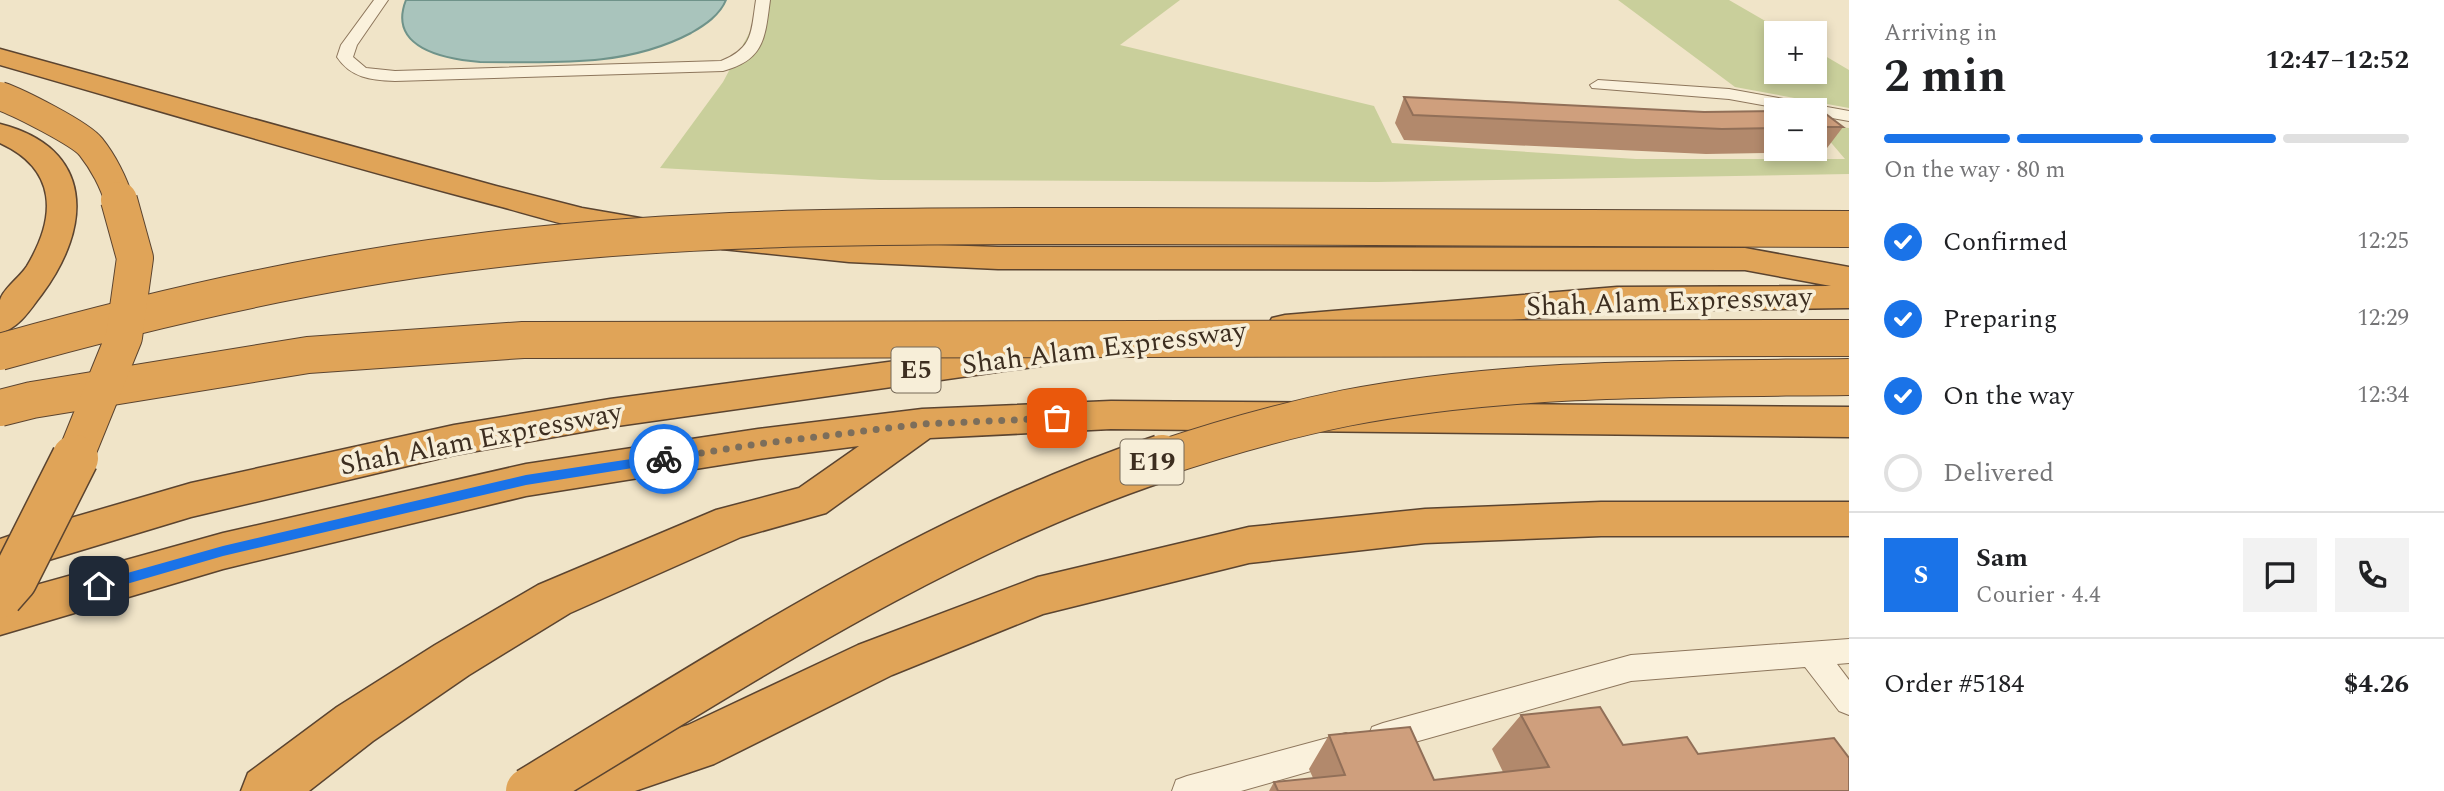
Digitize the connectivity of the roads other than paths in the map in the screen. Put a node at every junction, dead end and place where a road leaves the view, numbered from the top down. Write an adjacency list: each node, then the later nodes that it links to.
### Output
1 (381, 0): 2 (lane)
2 (763, 0)
3 (0, 57): 9 (highway)
4 (1598, 85): 6 (lane)
5 (0, 96): 20 (highway, bridge)
6 (1849, 116)
7 (0, 133): 11 (highway)
8 (1849, 229): 13 (highway, bridge)
9 (1849, 278)
10 (1849, 297): 19 (highway, Shah Alam Expressway / E5)
11 (0, 321)
12 (1849, 338): 15 (highway, bridge)
13 (0, 352)
14 (1849, 377): 26 (highway, E19, bridge)
15 (0, 408)
16 (1849, 422): 17 (highway, Shah Alam Expressway / E5)
17 (922, 424): 21 (highway, Shah Alam Expressway / E5); 25 (highway)
18 (1849, 519): 27 (highway)
19 (0, 556)
20 (0, 595)
21 (0, 615)
22 (1849, 650): 23 (lane)
23 (1811, 653): 24 (lane); 28 (lane)
24 (1849, 702)
25 (268, 791)
26 (529, 791)
27 (555, 791)
28 (1188, 791)

